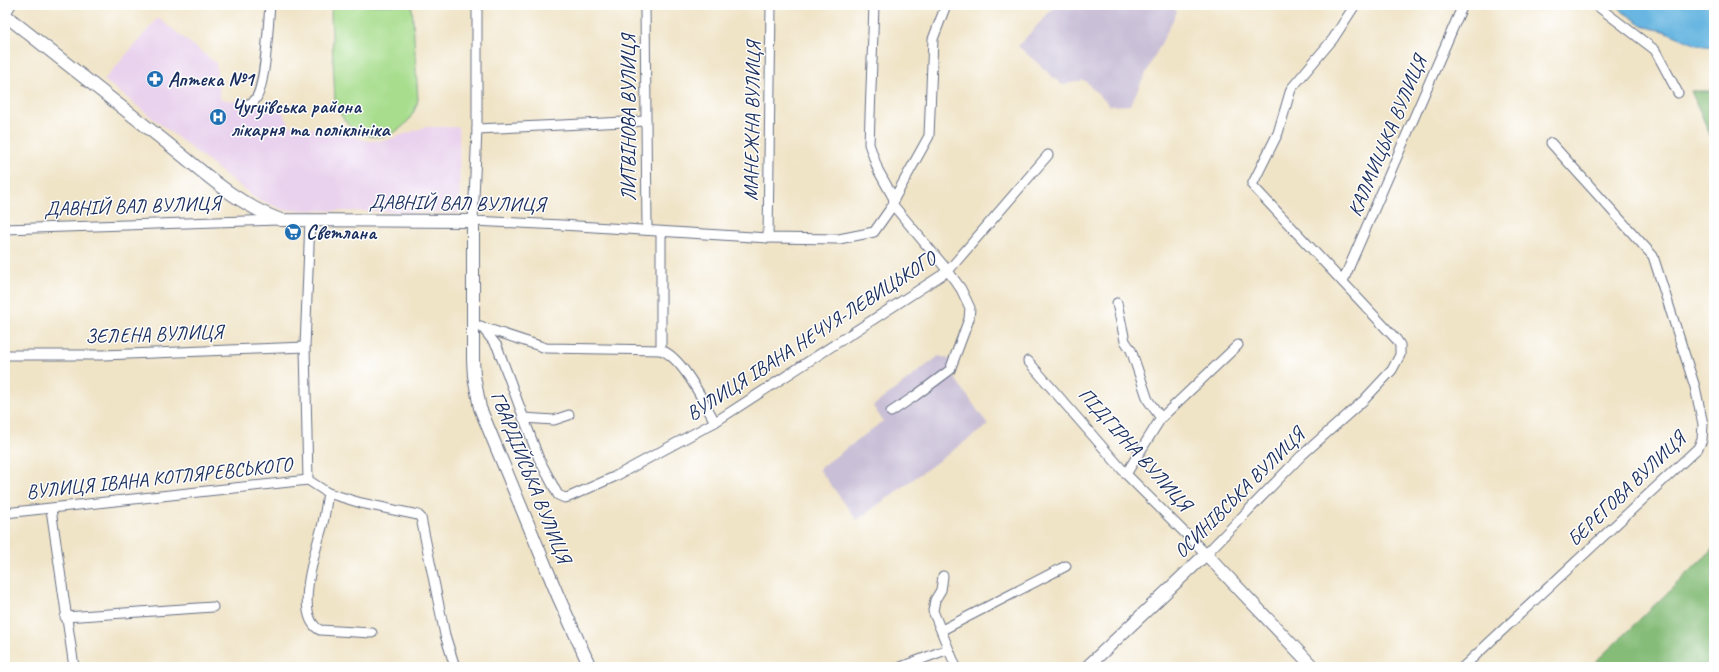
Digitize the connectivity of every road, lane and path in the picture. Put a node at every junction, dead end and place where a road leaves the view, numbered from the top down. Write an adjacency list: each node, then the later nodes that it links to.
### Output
1 (11, 5): 11 (street)
2 (270, 5): 13 (street)
3 (477, 5): 15 (street, ГВАРДІЙСЬКА ВУЛИЦЯ)
4 (645, 5): 14 (street, ЛИТВІНОВА ВУЛИЦЯ)
5 (771, 5): 25 (street, МАНЕЖНА ВУЛИЦЯ)
6 (874, 5): 18 (street)
7 (946, 5): 18 (street, ДАВНІЙ ВАЛ ВУЛИЦЯ)
8 (1354, 5): 27 (street)
9 (1463, 5): 27 (street, КАЛМИЦЬКА ВУЛИЦЯ)
10 (1596, 5): 12 (street)
11 (5, 15): 19 (main road)
12 (1678, 93)
13 (241, 105)
14 (646, 121): 15 (street); 23 (street, ЛИТВІНОВА ВУЛИЦЯ)
15 (477, 129): 21 (street, ГВАРДІЙСЬКА ВУЛИЦЯ)
16 (1551, 143): 60 (street, БЕРЕГОВА ВУЛИЦЯ)
17 (1048, 155): 26 (street, ВУЛИЦЯ ІВАНА НЕЧУЯ-ЛЕВИЦЬКОГО)
18 (893, 202): 25 (street, ДАВНІЙ ВАЛ ВУЛИЦЯ); 26 (street)
19 (281, 220): 20 (main road, ДАВНІЙ ВАЛ ВУЛИЦЯ); 22 (street, ДАВНІЙ ВАЛ ВУЛИЦЯ)
20 (310, 220): 21 (main road, ДАВНІЙ ВАЛ ВУЛИЦЯ); 31 (street)
21 (472, 221): 23 (street, ДАВНІЙ ВАЛ ВУЛИЦЯ); 29 (main road, ГВАРДІЙСЬКА ВУЛИЦЯ)
22 (5, 229)
23 (647, 230): 24 (street, ДАВНІЙ ВАЛ ВУЛИЦЯ)
24 (661, 232): 25 (street, ДАВНІЙ ВАЛ ВУЛИЦЯ); 32 (street)
25 (768, 238)
26 (948, 272): 35 (street); 39 (street, ВУЛИЦЯ ІВАНА НЕЧУЯ-ЛЕВИЦЬКОГО)
27 (1343, 281): 45 (street, ОСИНІВСЬКА ВУЛИЦЯ)
28 (1117, 302): 38 (street)
29 (477, 325): 32 (street); 37 (street); 55 (main road, ГВАРДІЙСЬКА ВУЛИЦЯ)
30 (1238, 345): 38 (street)
31 (305, 347): 33 (street, ЗЕЛЕНА ВУЛИЦЯ); 41 (street)
32 (661, 350): 39 (street)
33 (5, 355)
34 (1028, 361): 40 (street, ПІДГІРНА ВУЛИЦЯ)
35 (891, 412)
36 (569, 415): 37 (street)
37 (524, 418): 39 (street, ВУЛИЦЯ ІВАНА НЕЧУЯ-ЛЕВИЦЬКОГО)
38 (1161, 418): 40 (street)
39 (715, 422)
40 (1126, 474): 45 (street, ПІДГІРНА ВУЛИЦЯ)
41 (308, 480): 42 (street, ВУЛИЦЯ ІВАНА КОТЛЯРЕВСЬКОГО); 43 (street, ВУЛИЦЯ ІВАНА КОТЛЯРЕВСЬКОГО)
42 (328, 493): 51 (street); 54 (street, ВУЛИЦЯ ІВАНА КОТЛЯРЕВСЬКОГО)
43 (51, 509): 44 (street, ВУЛИЦЯ ІВАНА КОТЛЯРЕВСЬКОГО); 49 (street)
44 (5, 513)
45 (1206, 554): 58 (main road, ОСИНІВСЬКА ВУЛИЦЯ); 59 (main road, ПІДГІРНА ВУЛИЦЯ)
46 (1066, 566): 50 (street)
47 (943, 576): 50 (street)
48 (213, 607): 49 (street)
49 (65, 617): 53 (street)
50 (942, 630): 52 (street)
51 (372, 633)
52 (948, 649): 56 (street); 57 (street)
53 (74, 667)
54 (455, 667)
55 (590, 667)
56 (901, 667)
57 (956, 667)
58 (1087, 667)
59 (1313, 667)
60 (1463, 667)

